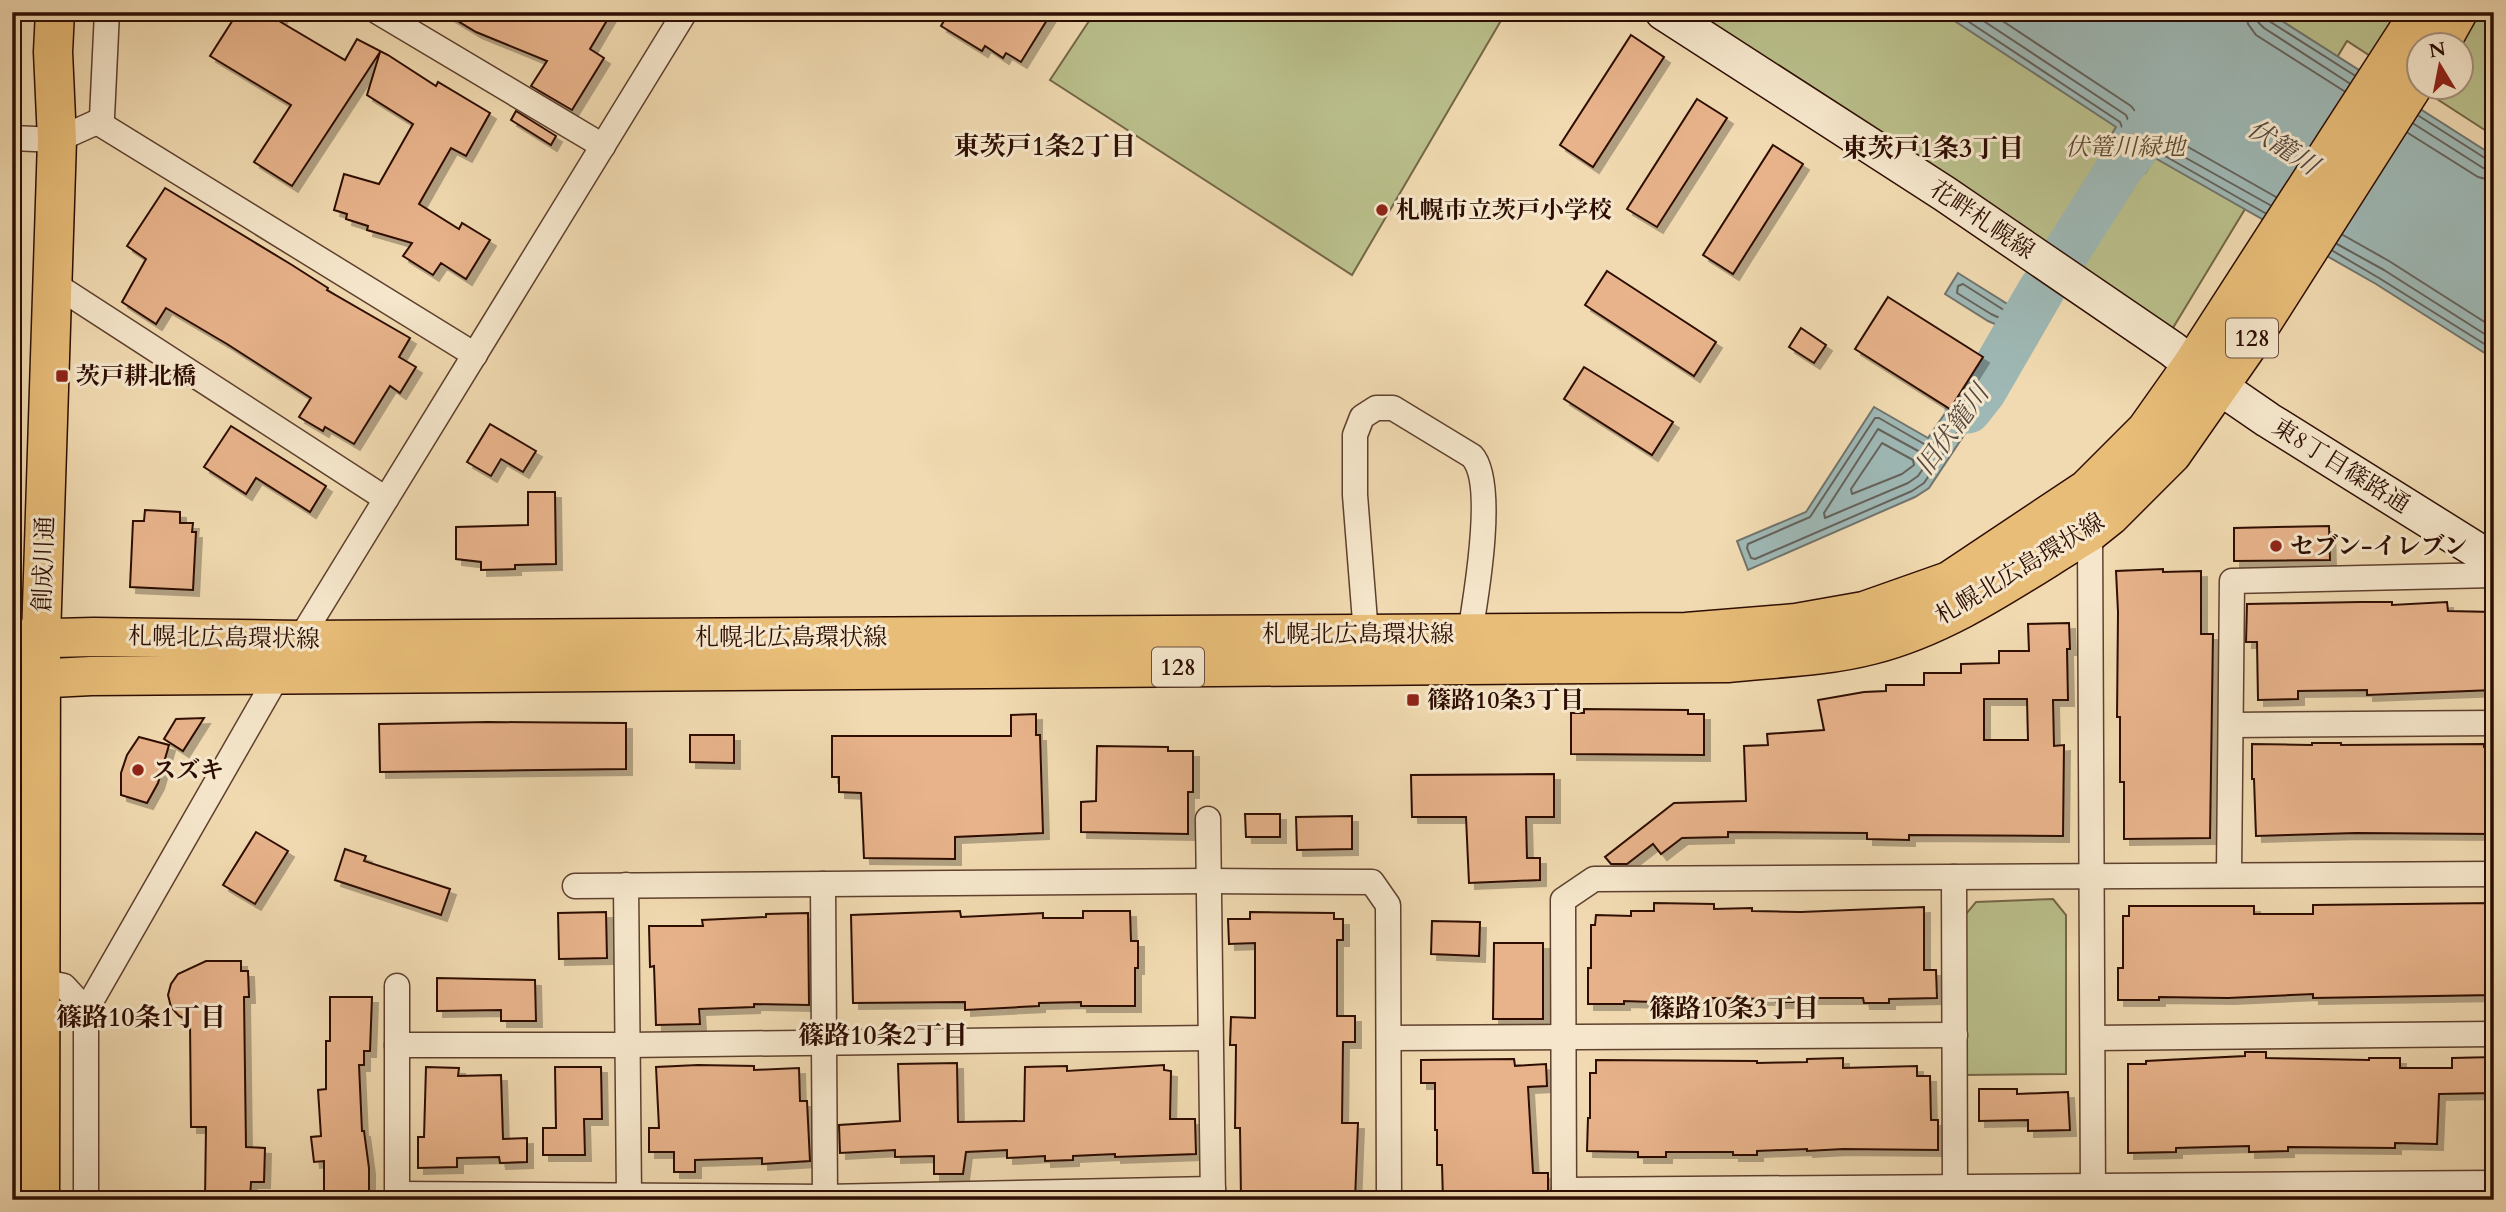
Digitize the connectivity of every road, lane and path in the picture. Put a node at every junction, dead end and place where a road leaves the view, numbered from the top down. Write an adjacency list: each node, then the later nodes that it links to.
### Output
1 (55, 12): 11 (main road, 創成川通)
2 (107, 12): 9 (street)
3 (378, 12): 12 (street)
4 (685, 12): 12 (street)
5 (1663, 12): 16 (main road, 花畔札幌線)
6 (2458, 12): 7 (main road, 札幌北広島環状線 / 128)
7 (2421, 31): 13 (main road, 札幌北広島環状線 / 128)
8 (2404, 97): 13 (main road, 札幌北広島環状線 / 128)
9 (97, 122): 11 (street); 15 (street)
10 (12, 138): 11 (street)
11 (57, 140): 14 (main road, 創成川通)
12 (603, 146): 15 (street)
13 (2269, 281): 16 (main road, 札幌北広島環状線 / 128)
14 (51, 282): 17 (street); 23 (main road, 創成川通)
15 (475, 355): 17 (street)
16 (2206, 376): 18 (main road, 札幌北広島環状線 / 128); 19 (main road, 東8丁目篠路通); 21 (main road, 札幌北広島環状線 / 128)
17 (386, 499): 24 (street)
18 (2090, 532): 25 (main road, 札幌北広島環状線 / 128); 32 (street)
19 (2494, 561)
20 (2494, 575): 28 (street)
21 (1470, 633): 22 (main road, 札幌北広島環状線 / 128); 22 (street)
22 (1366, 634): 24 (main road, 札幌北広島環状線 / 128)
23 (26, 638): 24 (main road, 札幌北広島環状線 / 128); 26 (main road, 創成川通)
24 (300, 640): 25 (street)
25 (278, 676): 26 (main road, 札幌北広島環状線 / 128); 40 (street)
26 (26, 679): 38 (main road, 創成川通)
27 (2494, 723): 28 (street)
28 (2231, 725): 30 (street)
29 (1208, 819): 34 (street)
30 (2229, 874): 31 (street); 32 (street)
31 (2494, 874)
32 (2092, 876): 33 (street); 46 (street)
33 (1954, 877): 42 (street); 45 (street)
34 (1208, 881): 35 (street); 43 (street); 44 (street)
35 (823, 884): 36 (street); 47 (street)
36 (626, 885): 37 (street); 49 (street)
37 (575, 886)
38 (26, 981): 40 (street); 58 (main road, 創成川通)
39 (397, 986): 48 (street)
40 (86, 1010): 59 (street)
41 (2494, 1034): 46 (street)
42 (1955, 1035): 45 (street); 51 (street)
43 (1210, 1038): 47 (street); 53 (street)
44 (1389, 1038): 45 (street); 60 (street)
45 (1564, 1038): 54 (street)
46 (2092, 1038): 52 (street)
47 (824, 1042): 49 (street); 57 (street)
48 (397, 1045): 49 (street); 55 (street)
49 (627, 1045): 56 (street)
50 (2494, 1183): 52 (street)
51 (1955, 1188): 52 (street); 54 (street)
52 (2093, 1194)
53 (1213, 1195): 57 (street)
54 (1564, 1195)
55 (397, 1197): 56 (street)
56 (629, 1197): 57 (street)
57 (825, 1199)
58 (40, 1200)
59 (86, 1200)
60 (1389, 1200)

